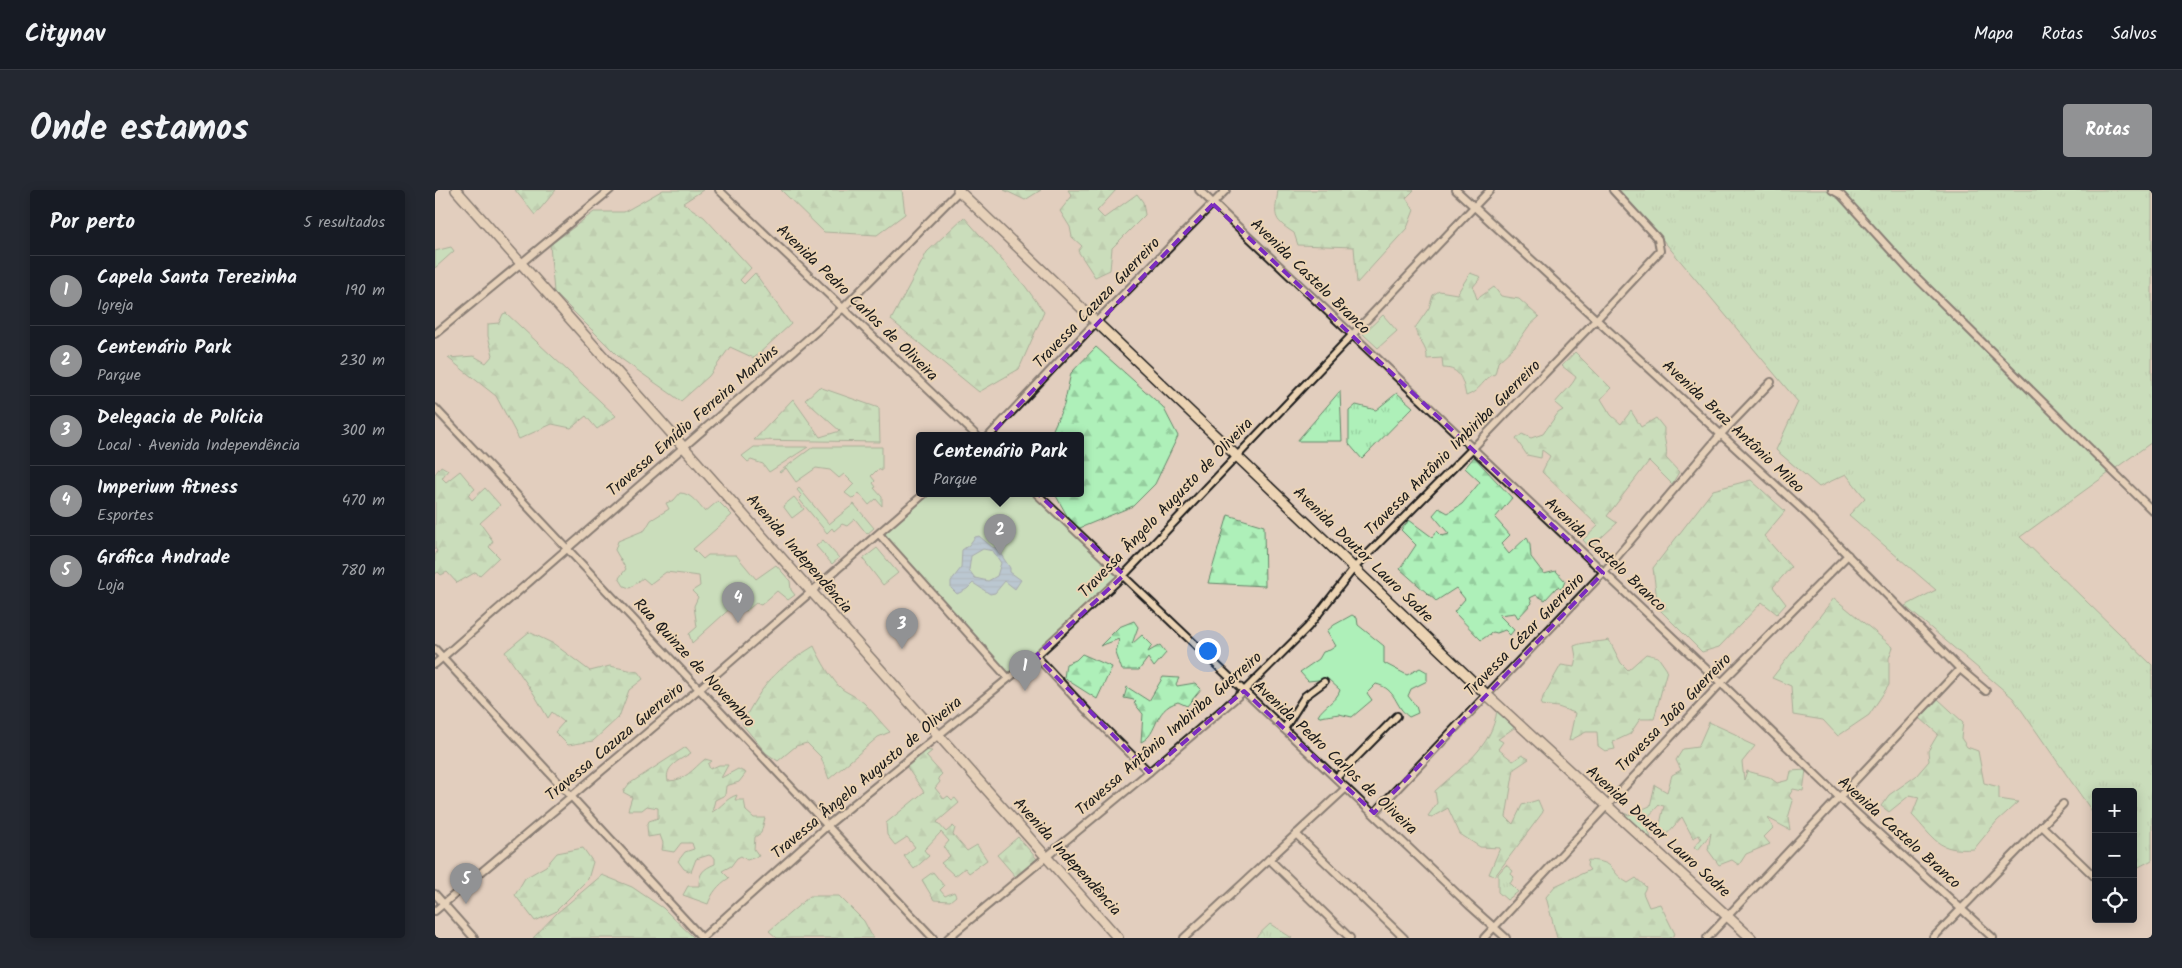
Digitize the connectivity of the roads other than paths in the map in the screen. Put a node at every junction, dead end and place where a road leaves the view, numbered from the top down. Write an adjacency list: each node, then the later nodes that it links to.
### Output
1 (456, 190): 13 (street, Avenida Independência)
2 (610, 190): 13 (street)
3 (719, 190): 14 (street, Avenida Pedro Carlos de Oliveira)
4 (959, 190): 14 (street, Travessa Emídio Ferreira Martins); 16 (street, Avenida Doutor Lauro Sodre)
5 (1199, 190): 11 (street, Avenida Castelo Branco)
6 (1226, 190): 11 (street, Travessa Cazuza Guerreiro)
7 (1456, 190): 12 (street, Avenida Braz Antônio Mileo)
8 (1490, 190): 12 (street, Travessa Ângelo Augusto de Oliveira)
9 (1613, 190): 15 (street, Travessa Antônio Imbiriba Guerreiro)
10 (1832, 190): 29 (street)
11 (1213, 204): 16 (street, Travessa Cazuza Guerreiro); 18 (street, Avenida Castelo Branco)
12 (1474, 207): 15 (street, Avenida Braz Antônio Mileo); 18 (street, Travessa Ângelo Augusto de Oliveira)
13 (522, 262): 17 (street); 24 (street, Avenida Independência)
14 (842, 309): 21 (street, Avenida Pedro Carlos de Oliveira); 24 (street, Travessa Emídio Ferreira Martins)
15 (1596, 320): 23 (street, Avenida Braz Antônio Mileo); 25 (street, Travessa Antônio Imbiriba Guerreiro)
16 (1096, 322): 22 (street, Travessa Cazuza Guerreiro); 26 (street, Avenida Doutor Lauro Sodre)
17 (435, 334)
18 (1352, 336): 25 (street, Avenida Castelo Branco); 26 (street, Travessa Ângelo Augusto de Oliveira)
19 (1771, 382): 23 (street, Travessa Cézar Guerreiro)
20 (435, 408): 31 (street, Rua Quinze de Novembro)
21 (973, 432)
22 (993, 432)
23 (1721, 434): 32 (street, Avenida Braz Antônio Mileo); 34 (street, Travessa Cézar Guerreiro)
24 (686, 447): 31 (street, Travessa Emídio Ferreira Martins); 36 (street, Avenida Independência)
25 (1473, 448): 33 (street, Travessa Antônio Imbiriba Guerreiro); 34 (street, Avenida Castelo Branco)
26 (1236, 456): 33 (street, Avenida Doutor Lauro Sodre); 35 (street, Travessa Ângelo Augusto de Oliveira)
27 (921, 497): 30 (street, Travessa Cazuza Guerreiro)
28 (1040, 497): 35 (street, Avenida Pedro Carlos de Oliveira)
29 (2152, 510)
30 (879, 534): 36 (street, Travessa Cazuza Guerreiro); 42 (street)
31 (567, 549): 39 (street, Travessa Emídio Ferreira Martins); 45 (street, Rua Quinze de Novembro)
32 (1848, 555): 41 (street, Avenida Braz Antônio Mileo); 44 (street, Travessa João Guerreiro)
33 (1354, 568): 46 (street, Travessa Antônio Imbiriba Guerreiro); 48 (street, Avenida Doutor Lauro Sodre)
34 (1603, 573): 44 (street, Avenida Castelo Branco); 48 (street, Travessa Cézar Guerreiro)
35 (1125, 575): 38 (street, Travessa Ângelo Augusto de Oliveira); 46 (street, Avenida Pedro Carlos de Oliveira)
36 (812, 591): 45 (street, Travessa Cazuza Guerreiro); 51 (street, Avenida Independência)
37 (435, 649): 39 (street)
38 (1035, 656): 42 (street, Travessa Ângelo Augusto de Oliveira); 52 (street)
39 (443, 657): 40 (street, Travessa Emídio Ferreira Martins); 55 (street)
40 (435, 664)
41 (1960, 669): 47 (street, Avenida Braz Antônio Mileo); 56 (street)
42 (1009, 678): 51 (street, Travessa Ângelo Augusto de Oliveira)
43 (1324, 682): 50 (street)
44 (1721, 683): 56 (street, Avenida Castelo Branco); 58 (street, Travessa João Guerreiro)
45 (699, 688): 55 (street, Travessa Cazuza Guerreiro); 60 (street, Rua Quinze de Novembro)
46 (1244, 691): 50 (street, Avenida Pedro Carlos de Oliveira); 52 (street, Travessa Antônio Imbiriba Guerreiro)
47 (1986, 691)
48 (1487, 695): 58 (street, Avenida Doutor Lauro Sodre); 59 (street, Travessa Cézar Guerreiro)
49 (1397, 716): 53 (street)
50 (1283, 728): 53 (street, Avenida Pedro Carlos de Oliveira)
51 (940, 735): 60 (street, Travessa Ângelo Augusto de Oliveira); 63 (street, Avenida Independência)
52 (1149, 772): 63 (street, Travessa Antônio Imbiriba Guerreiro)
53 (1336, 778): 54 (street, Avenida Pedro Carlos de Oliveira)
54 (1346, 788): 59 (street, Avenida Pedro Carlos de Oliveira); 62 (street)
55 (571, 797): 67 (street, Travessa Cazuza Guerreiro); 73 (street)
56 (1840, 798): 68 (street, Avenida Castelo Branco); 70 (street)
57 (2063, 804): 61 (street)
58 (1607, 805): 70 (street, Avenida Doutor Lauro Sodre); 71 (street, Travessa João Guerreiro)
59 (1373, 814): 71 (street, Avenida Pedro Carlos de Oliveira)
60 (828, 825): 73 (street, Travessa Ângelo Augusto de Oliveira); 74 (street, Rua Quinze de Novembro)
61 (2042, 826): 65 (street); 68 (street)
62 (1296, 834): 64 (street); 79 (street)
63 (1045, 858): 75 (street, Travessa Antônio Imbiriba Guerreiro); 76 (street, Avenida Independência)
64 (1269, 859): 77 (street); 78 (street)
65 (2092, 874)
66 (435, 894): 67 (street)
67 (444, 904): 69 (street, Travessa Cazuza Guerreiro); 72 (street)
68 (1961, 908): 84 (street); 85 (street, Avenida Castelo Branco)
69 (435, 911)
70 (1728, 916): 82 (street); 83 (street, Avenida Doutor Lauro Sodre)
71 (1495, 927): 80 (street, Travessa João Guerreiro); 81 (street, Avenida Pedro Carlos de Oliveira)
72 (474, 938)
73 (702, 938)
74 (933, 938)
75 (948, 938)
76 (1118, 938)
77 (1185, 938)
78 (1350, 938)
79 (1404, 938)
80 (1484, 938)
81 (1506, 938)
82 (1707, 938)
83 (1751, 938)
84 (1933, 938)
85 (1993, 938)

